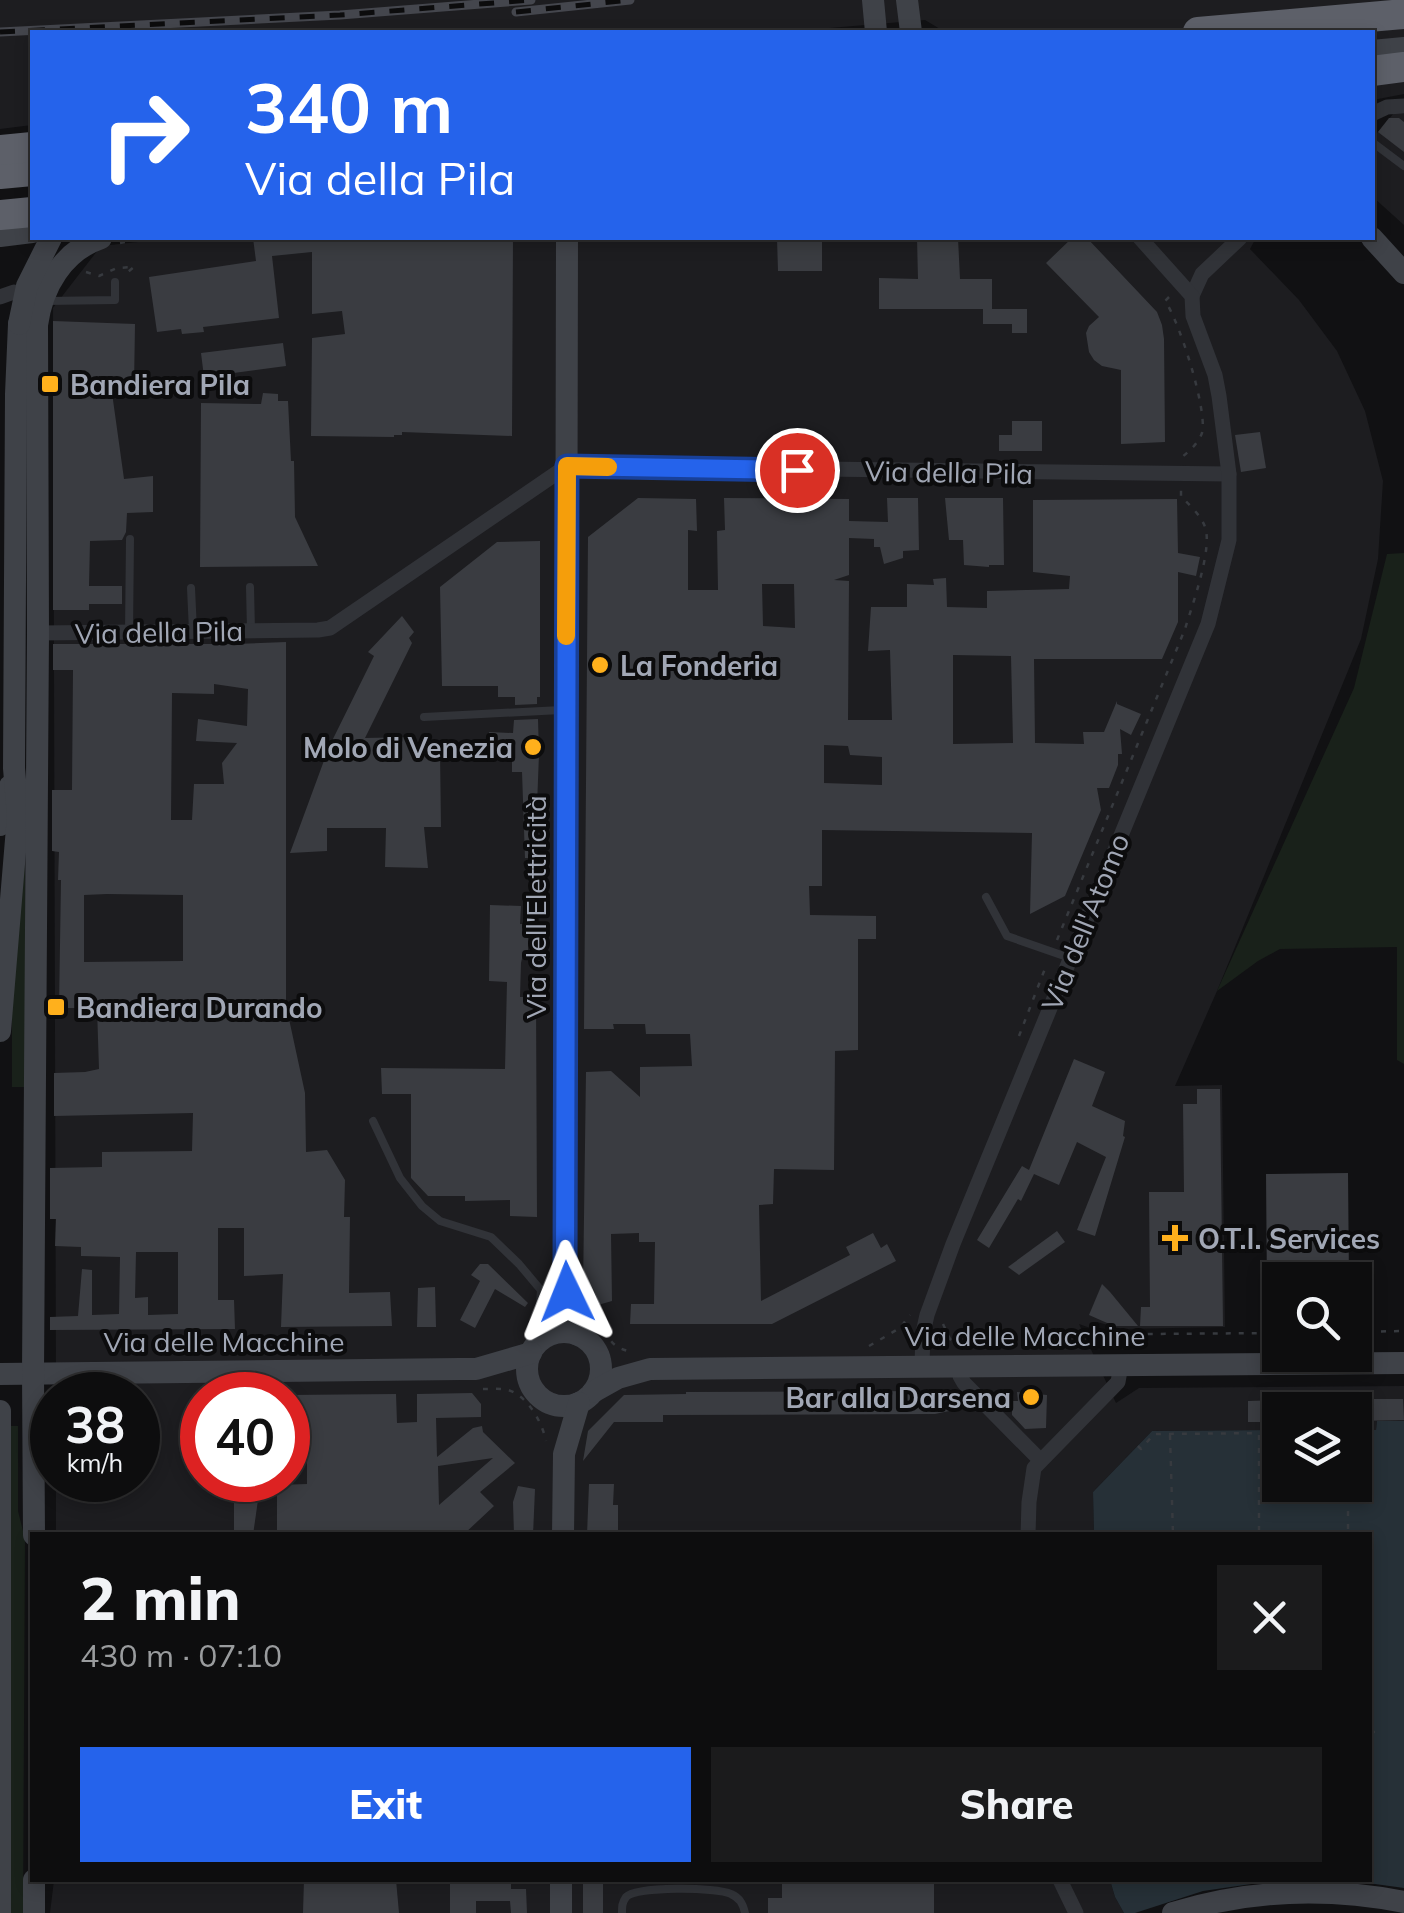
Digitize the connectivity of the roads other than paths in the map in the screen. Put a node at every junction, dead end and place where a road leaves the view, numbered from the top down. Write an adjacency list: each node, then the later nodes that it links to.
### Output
1 (874, 4): 3 (street)
2 (1404, 14): 4 (highway)
3 (873, 30)
4 (1221, 30)
5 (1404, 48): 6 (street)
6 (1375, 51)
7 (1404, 67): 8 (highway)
8 (1375, 71)
9 (1375, 144): 12 (lane)
10 (30, 147): 11 (highway, bridge)
11 (0, 150)
12 (1404, 166)
13 (30, 170): 14 (highway)
14 (0, 174)
15 (30, 212): 16 (highway)
16 (0, 215)
17 (30, 232): 18 (street)
18 (0, 236)
19 (50, 240): 41 (street, bridge)
20 (567, 240): 30 (street, Via dell'Elettricità)
21 (1142, 240): 27 (street)
22 (1238, 240): 27 (street)
23 (1374, 240): 25 (street)
24 (107, 241): 29 (street)
25 (1404, 273)
26 (115, 282): 29 (lane)
27 (1192, 296): 31 (street)
28 (0, 297): 29 (street)
29 (41, 301): 38 (street)
30 (567, 466): 31 (street, Via della Pila); 35 (street, Via della Pila); 39 (street, Via dell'Elettricità)
31 (1228, 474): 44 (street, Via dell'Atomo)
32 (130, 539): 36 (lane)
33 (250, 587): 35 (lane)
34 (191, 588): 37 (lane)
35 (250, 631): 37 (street, Via della Pila)
36 (129, 632): 37 (street, Via della Pila); 38 (street, Via della Pila)
37 (193, 632)
38 (38, 633): 57 (street)
39 (565, 710): 40 (lane); 48 (street, Via dell'Elettricità)
40 (424, 716)
41 (14, 768): 42 (street); 45 (street)
42 (0, 824)
43 (986, 898): 44 (lane)
44 (1070, 958): 56 (street, Via dell'Atomo)
45 (0, 1031)
46 (373, 1121): 47 (lane)
47 (541, 1290): 48 (lane); 50 (lane)
48 (567, 1292): 49 (street, Via dell'Elettricità)
49 (578, 1335): 50 (street); 51 (street)
50 (534, 1349): 61 (street, Via delle Macchine); 62 (street)
51 (596, 1351): 54 (street, Via delle Macchine); 63 (street)
52 (1120, 1356): 53 (street, Via delle Macchine); 55 (street, Via delle Macchine); 67 (street)
53 (962, 1357): 56 (street, Via delle Macchine); 67 (street)
54 (642, 1361): 56 (street, Via delle Macchine); 63 (street, Via delle Macchine)
55 (1404, 1363)
56 (922, 1365)
57 (33, 1372)
58 (30, 1373): 59 (street, Via delle Macchine)
59 (0, 1374)
60 (160, 1375): 61 (street, Via delle Macchine)
61 (478, 1379): 62 (street, Via delle Macchine)
62 (529, 1382): 64 (street)
63 (586, 1397): 64 (street); 66 (street)
64 (545, 1401): 66 (street)
65 (0, 1411): 76 (street)
66 (555, 1451): 70 (street)
67 (1040, 1460): 71 (street)
68 (34, 1502): 69 (street)
69 (34, 1532)
70 (563, 1532)
71 (1028, 1532)
72 (34, 1882): 77 (street)
73 (561, 1882): 78 (street)
74 (1061, 1882): 81 (street)
75 (1404, 1902): 82 (street)
76 (0, 1913)
77 (34, 1913)
78 (561, 1913)
79 (622, 1913): 80 (lane)
80 (745, 1913)
81 (1076, 1913)
82 (1173, 1913)

